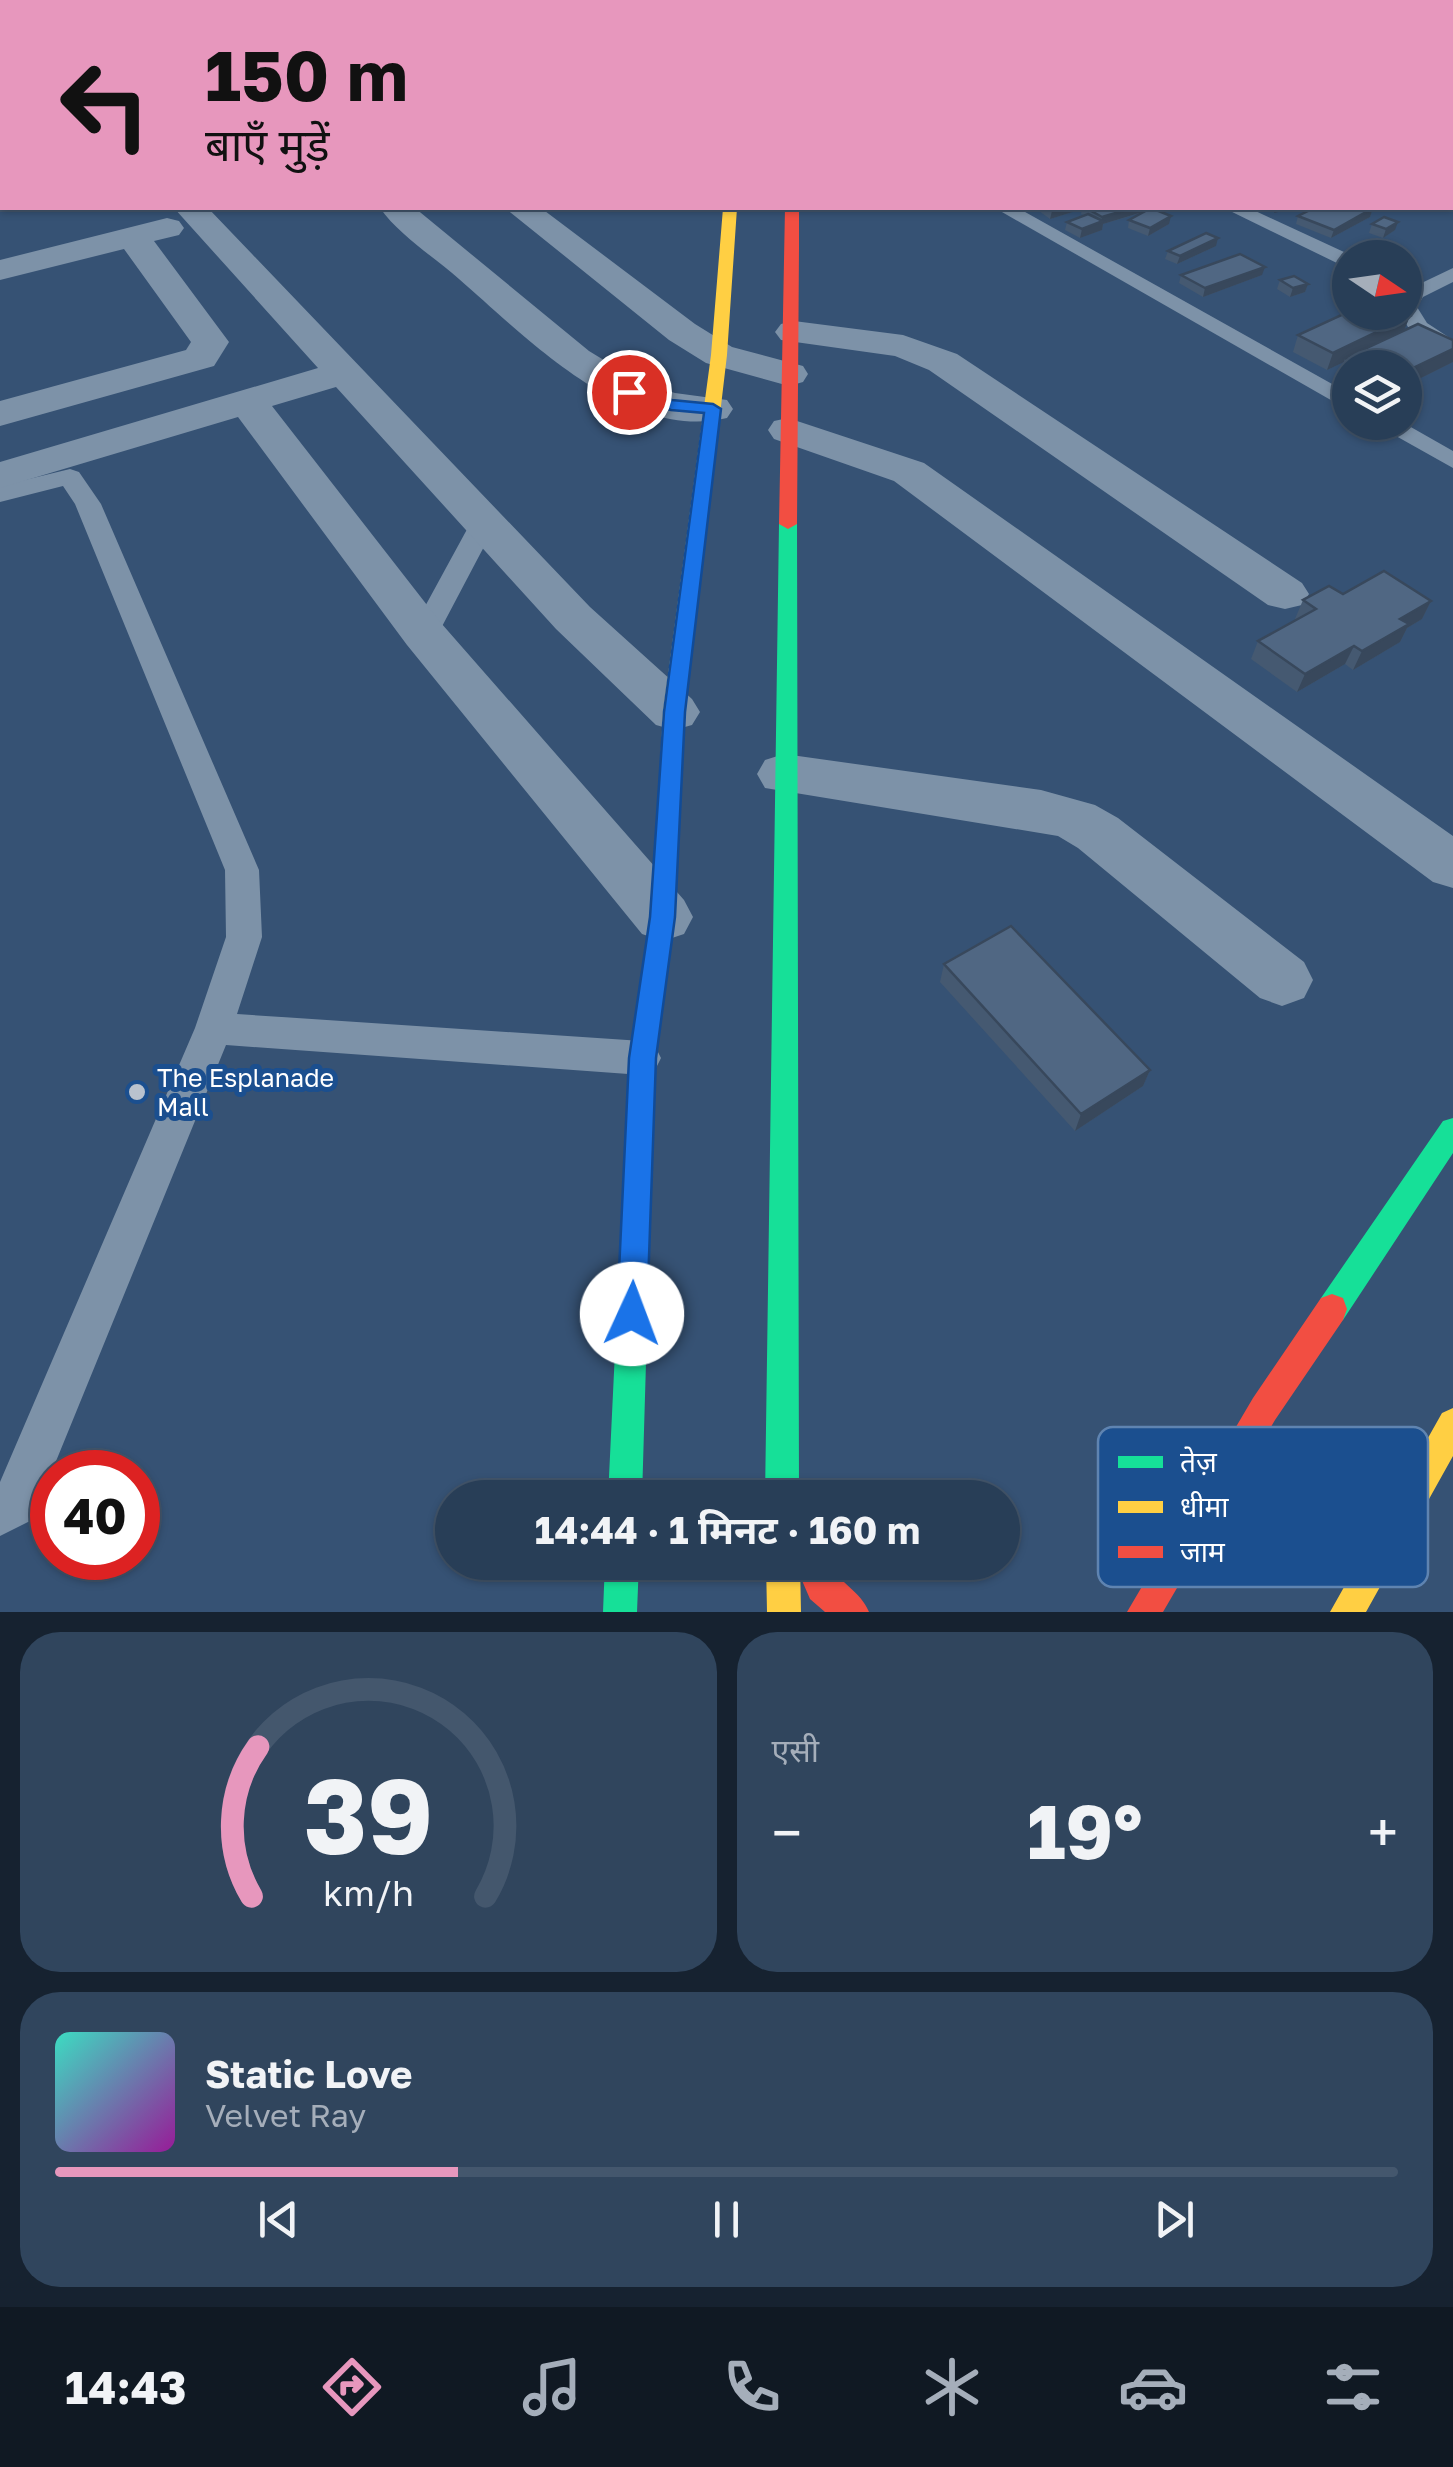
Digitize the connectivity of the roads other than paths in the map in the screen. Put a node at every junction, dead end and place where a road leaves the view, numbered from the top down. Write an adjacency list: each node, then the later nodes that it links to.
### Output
1 (398, 210): 22 (street)
2 (528, 210): 8 (street)
3 (730, 210): 17 (street)
4 (792, 210): 15 (street)
5 (1009, 210): 20 (lane)
6 (1238, 210): 10 (lane)
7 (195, 214): 9 (street); 18 (street)
8 (563, 220): 17 (street)
9 (133, 237): 11 (street); 23 (street)
10 (1332, 254)
11 (7, 259)
12 (1453, 274): 13 (lane)
13 (1422, 286)
14 (1422, 328): 16 (lane)
15 (794, 332): 19 (street); 30 (street)
16 (1453, 350)
17 (720, 356): 19 (street); 22 (street)
18 (345, 372): 21 (street); 29 (street)
19 (789, 374): 24 (street)
20 (1332, 394)
21 (247, 401): 27 (street); 31 (street)
22 (713, 409): 32 (street)
23 (0, 414)
24 (788, 430): 33 (street); 34 (street)
25 (1416, 440): 26 (lane)
26 (1453, 461)
27 (0, 475)
28 (0, 494): 37 (lane)
29 (484, 522): 31 (lane); 32 (street)
30 (1285, 594)
31 (424, 634): 35 (street)
32 (674, 712): 35 (street)
33 (784, 774): 36 (street); 44 (street)
34 (1453, 866)
35 (662, 917): 38 (street)
36 (1282, 980)
37 (214, 1028): 38 (lane); 45 (lane)
38 (642, 1058): 43 (street)
39 (1453, 1130): 41 (street)
40 (1453, 1424): 42 (street)
41 (1253, 1427)
42 (1428, 1468)
43 (626, 1480)
44 (782, 1480)
45 (0, 1512)
46 (621, 1580): 51 (street)
47 (783, 1580): 52 (street)
48 (819, 1580): 53 (street)
49 (1159, 1587): 54 (street)
50 (1360, 1587): 55 (street)
51 (620, 1612)
52 (784, 1612)
53 (852, 1612)
54 (1144, 1612)
55 (1346, 1612)

